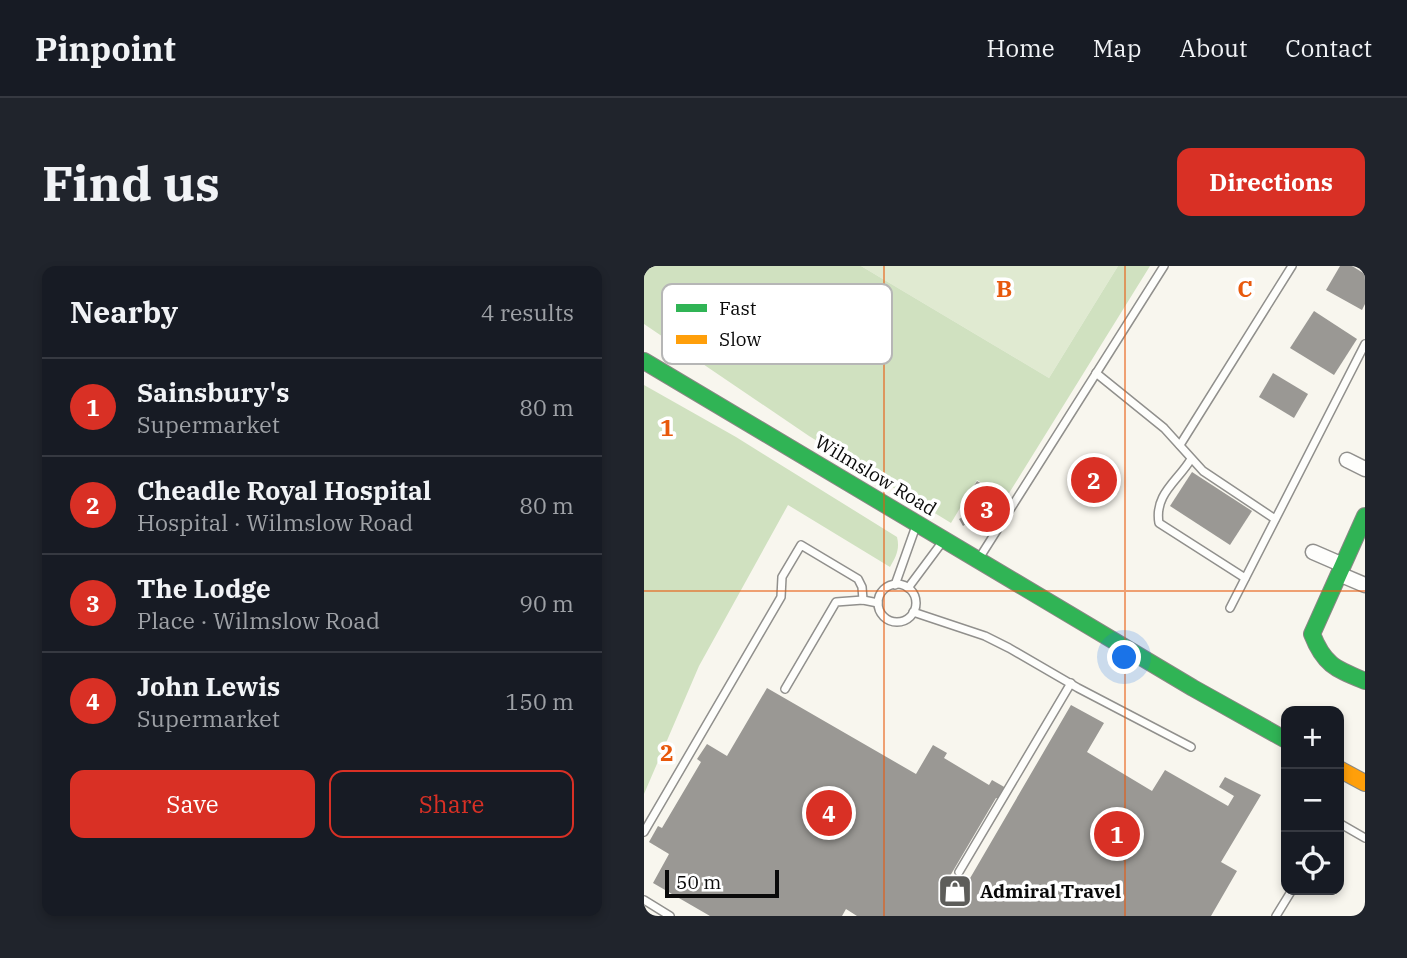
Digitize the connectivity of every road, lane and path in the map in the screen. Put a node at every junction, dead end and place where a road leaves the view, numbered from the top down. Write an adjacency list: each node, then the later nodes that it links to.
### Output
1 (1164, 266): 8 (lane)
2 (1292, 266): 10 (lane)
3 (1365, 344): 15 (lane)
4 (644, 345): 5 (main road, Wilmslow Road)
5 (662, 358)
6 (644, 360): 9 (main road, Wilmslow Road)
7 (670, 364): 9 (main road, Wilmslow Road)
8 (1096, 373): 10 (lane); 19 (lane)
9 (771, 437): 16 (main road, Wilmslow Road)
10 (1180, 445): 11 (lane)
11 (1191, 459): 15 (lane); 21 (lane)
12 (1347, 460): 13 (street)
13 (1365, 469)
14 (1365, 516): 20 (main road)
15 (1275, 519): 21 (lane)
16 (917, 524): 17 (main road, Wilmslow Road); 22 (lane)
17 (943, 540): 19 (main road, Wilmslow Road); 24 (lane)
18 (1313, 552): 20 (street)
19 (978, 560): 32 (main road, Wilmslow Road)
20 (1341, 570): 23 (street); 29 (main road)
21 (1245, 578): 27 (lane)
22 (895, 585): 24 (lane); 26 (lane)
23 (1365, 585)
24 (908, 588): 28 (lane)
25 (863, 600): 26 (lane); 31 (lane); 37 (lane)
26 (878, 603): 28 (lane)
27 (1230, 608)
28 (913, 612): 30 (lane)
29 (1365, 681)
30 (1071, 684): 33 (lane); 39 (lane)
31 (785, 689)
32 (1281, 737)
33 (1191, 747)
34 (1344, 772): 35 (main road)
35 (1365, 783)
36 (1344, 826): 38 (lane)
37 (644, 832)
38 (1365, 838)
39 (959, 872)
40 (1289, 895): 43 (lane)
41 (644, 900): 42 (lane)
42 (670, 916)
43 (1276, 916)

